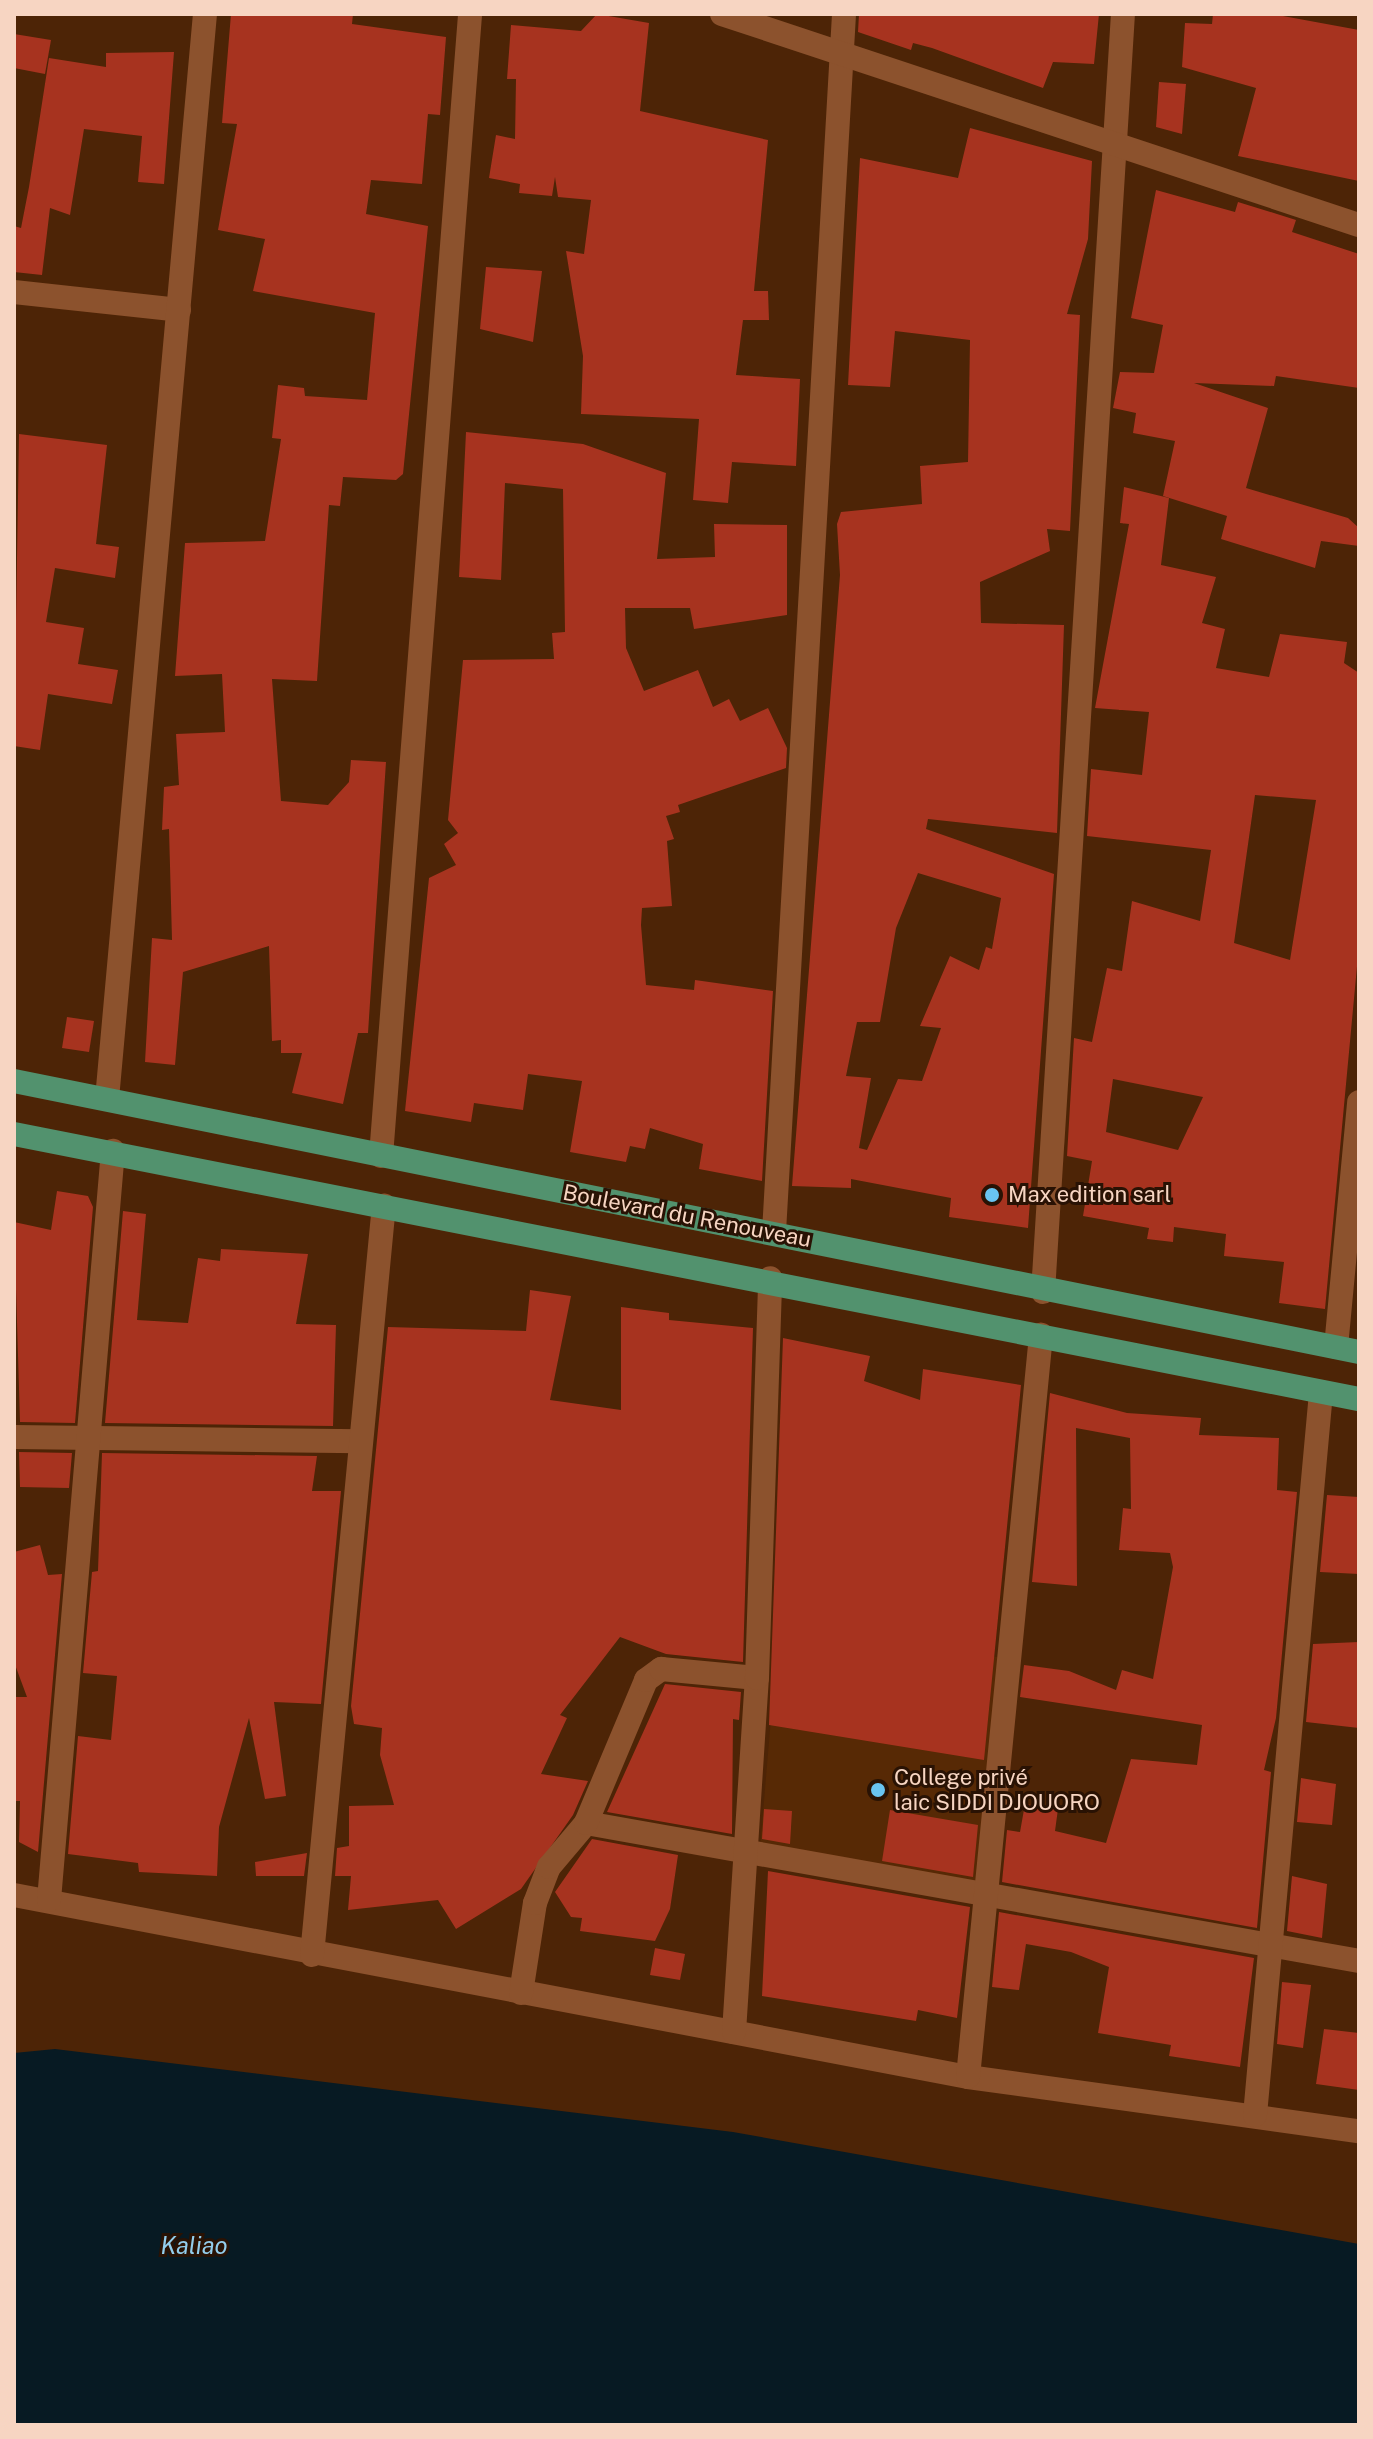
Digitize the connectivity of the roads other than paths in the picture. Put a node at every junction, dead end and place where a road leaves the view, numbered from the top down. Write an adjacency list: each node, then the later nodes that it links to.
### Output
1 (205, 14): 10 (street)
2 (470, 14): 16 (street)
3 (722, 14): 6 (street)
4 (844, 14): 6 (street)
5 (1123, 14): 7 (street)
6 (842, 53): 7 (street); 18 (street)
7 (1114, 144): 8 (street); 20 (street)
8 (1359, 225)
9 (14, 292): 10 (street)
10 (179, 310): 12 (street)
11 (14, 1081): 12 (main road, Boulevard du Renouveau)
12 (107, 1099): 16 (main road, Boulevard du Renouveau)
13 (1359, 1102): 22 (street)
14 (14, 1134): 15 (main road, Boulevard du Renouveau)
15 (113, 1151): 17 (main road, Boulevard du Renouveau); 25 (street)
16 (381, 1156): 18 (main road, Boulevard du Renouveau)
17 (384, 1205): 19 (main road, Boulevard du Renouveau); 27 (street)
18 (774, 1232): 20 (main road, Boulevard du Renouveau)
19 (770, 1278): 21 (main road, Boulevard du Renouveau); 28 (street)
20 (1043, 1292): 22 (main road, Boulevard du Renouveau)
21 (1041, 1335): 23 (main road, Boulevard du Renouveau); 32 (street)
22 (1348, 1349)
23 (1321, 1392): 24 (main road, Boulevard du Renouveau); 34 (street)
24 (1359, 1399)
25 (86, 1436): 26 (street); 27 (street); 33 (street)
26 (14, 1437)
27 (360, 1441): 35 (street)
28 (757, 1678): 29 (street); 30 (street)
29 (586, 1823): 30 (street); 37 (street)
30 (744, 1850): 32 (street); 38 (street)
31 (14, 1895): 33 (street)
32 (986, 1896): 34 (street); 39 (street)
33 (49, 1900): 35 (street)
34 (1269, 1946): 36 (street); 40 (street)
35 (312, 1955): 37 (street)
36 (1359, 1961)
37 (521, 1993): 38 (street)
38 (734, 2032): 39 (street)
39 (968, 2077): 40 (street)
40 (1255, 2115): 41 (street)
41 (1359, 2131)

